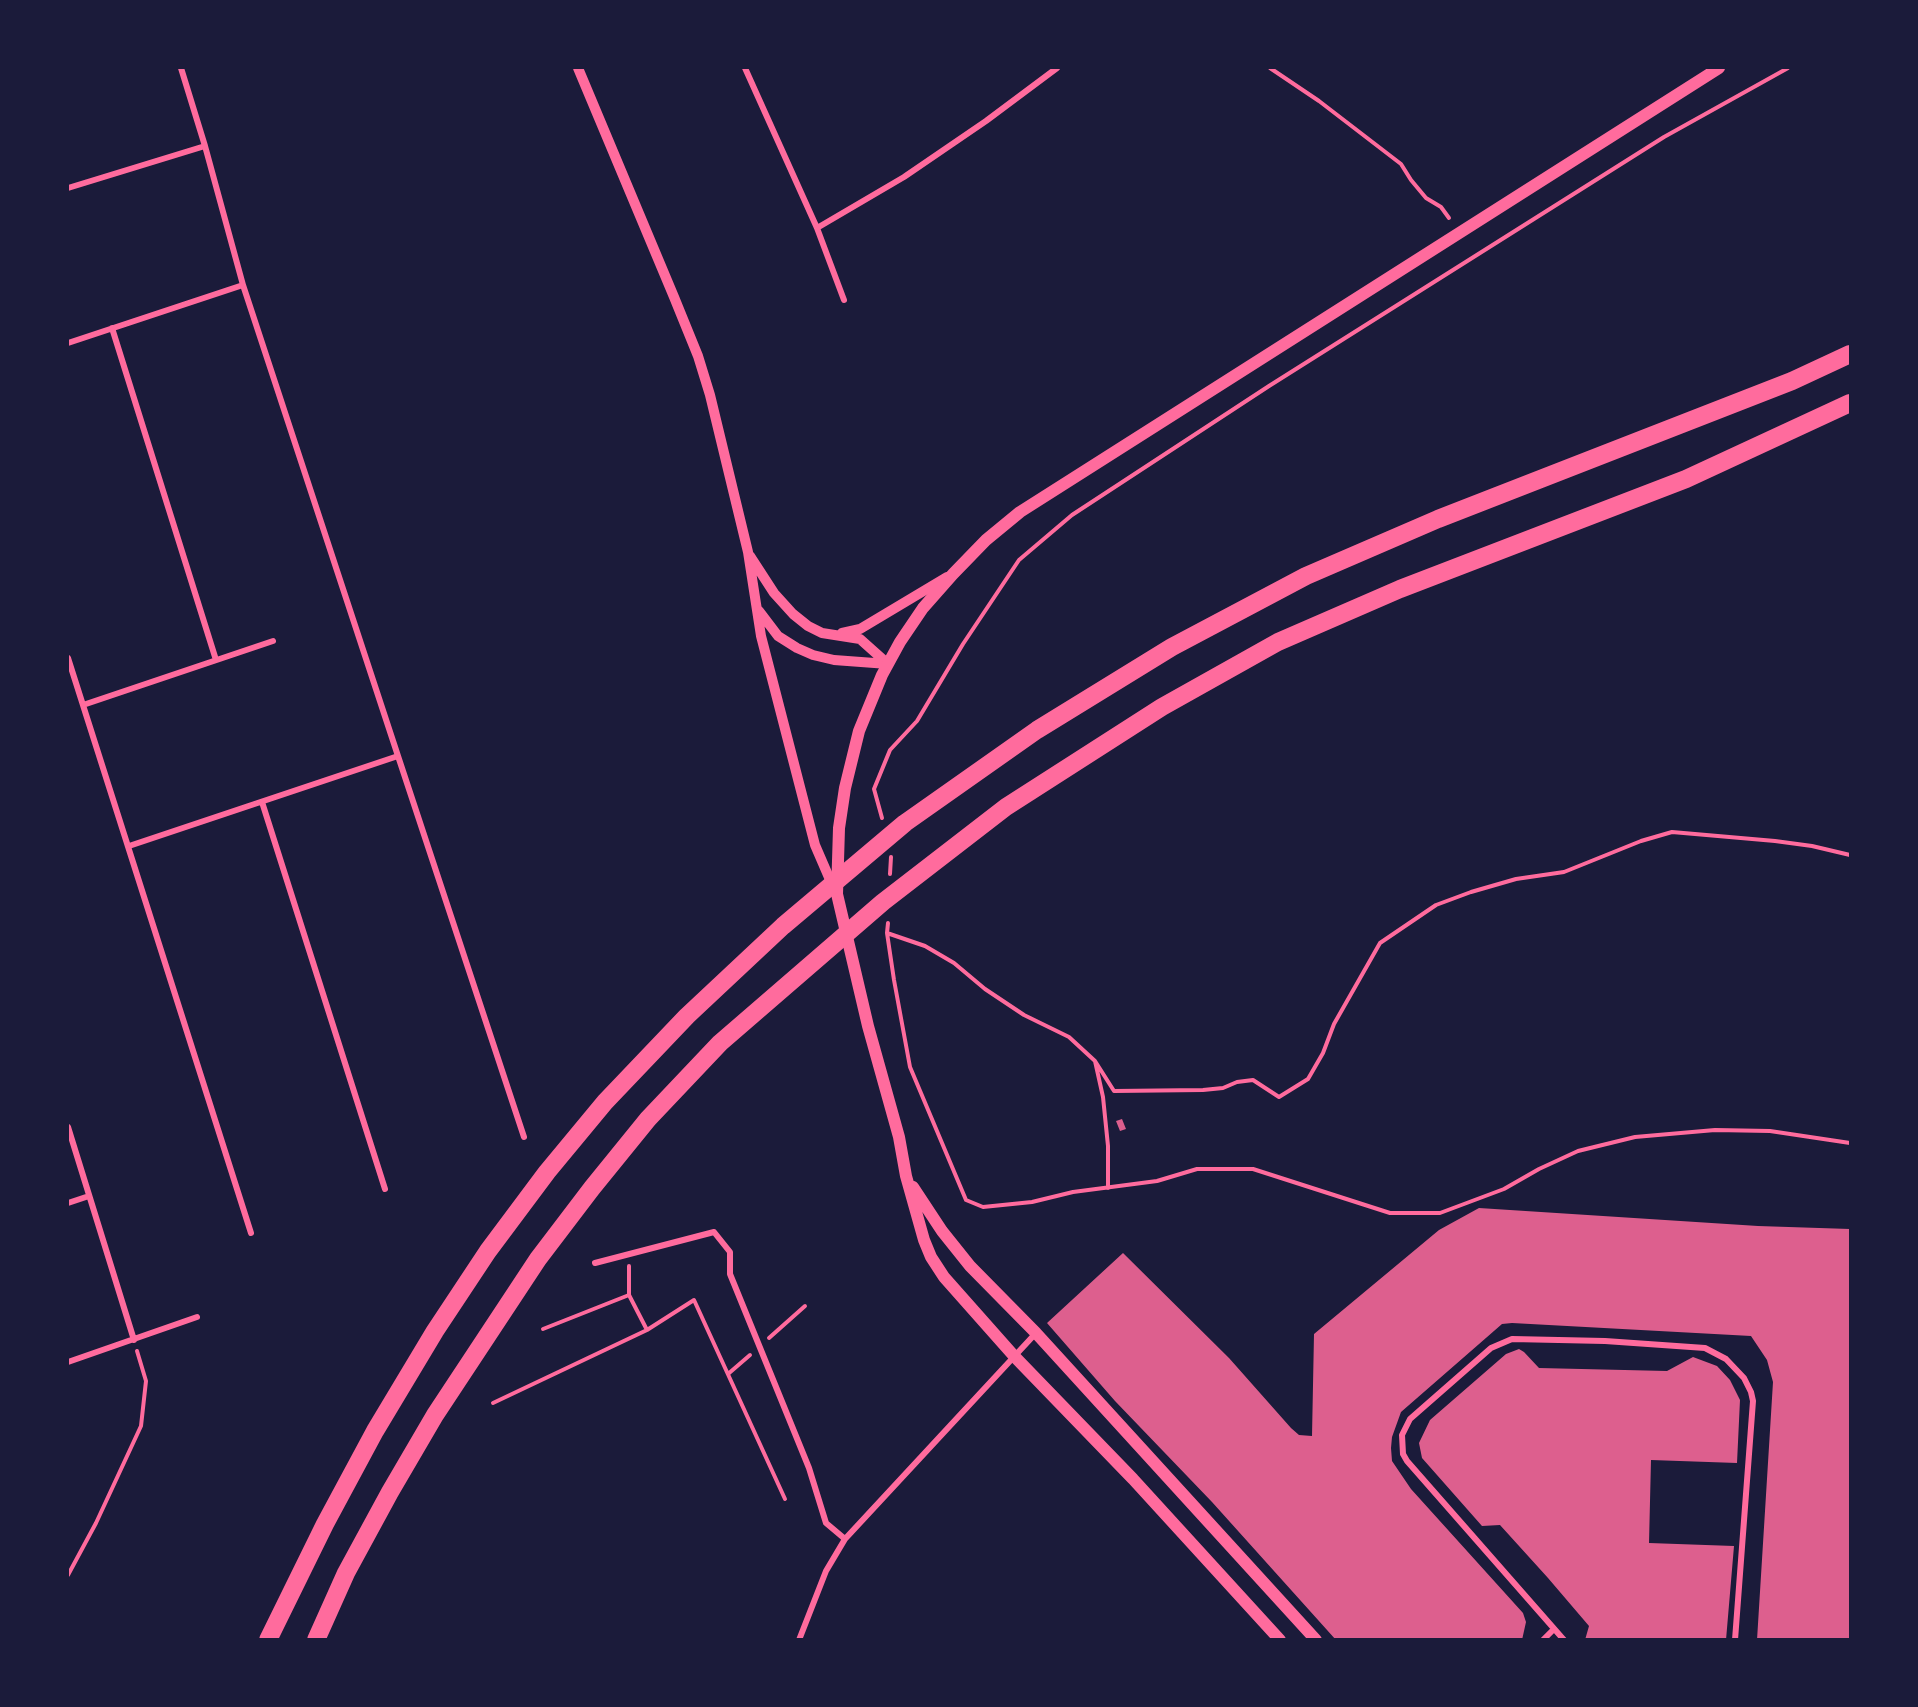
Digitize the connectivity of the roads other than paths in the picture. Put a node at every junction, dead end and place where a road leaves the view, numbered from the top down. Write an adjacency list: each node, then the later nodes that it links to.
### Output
1 (181, 68): 6 (street)
2 (578, 68): 15 (street)
3 (745, 68): 8 (street)
4 (1057, 68): 8 (street)
5 (1719, 68): 16 (main road)
6 (206, 146): 7 (street); 9 (street)
7 (68, 186)
8 (817, 228): 10 (street)
9 (243, 285): 11 (street); 24 (street)
10 (844, 300)
11 (112, 328): 12 (street); 21 (street)
12 (68, 343)
13 (1851, 354): 43 (highway)
14 (1851, 403): 44 (highway)
15 (748, 552): 17 (street); 18 (street)
16 (952, 574): 18 (street); 22 (main road)
17 (756, 606): 22 (street); 27 (street)
18 (836, 635): 22 (street)
19 (273, 642): 21 (street)
20 (68, 658): 23 (street)
21 (216, 660): 23 (street)
22 (888, 664): 27 (main road)
23 (83, 705): 26 (street)
24 (398, 756): 25 (street); 29 (street)
25 (262, 802): 26 (street); 31 (street)
26 (129, 846): 34 (street)
27 (837, 894): 30 (main road)
28 (68, 1127): 32 (street)
29 (524, 1137)
30 (906, 1176): 37 (main road); 39 (main road)
31 (385, 1189)
32 (89, 1196): 33 (street); 38 (street)
33 (68, 1203)
34 (251, 1233)
35 (595, 1263): 41 (street)
36 (197, 1317): 38 (street)
37 (1036, 1333): 39 (street); 47 (main road)
38 (134, 1340): 40 (street)
39 (1014, 1356): 41 (street); 46 (main road)
40 (68, 1362)
41 (845, 1539): 45 (street)
42 (1554, 1629): 48 (street); 49 (street); 50 (street)
43 (268, 1640)
44 (316, 1640)
45 (799, 1640)
46 (1280, 1640)
47 (1316, 1640)
48 (1543, 1640)
49 (1564, 1640)
50 (1735, 1640)

